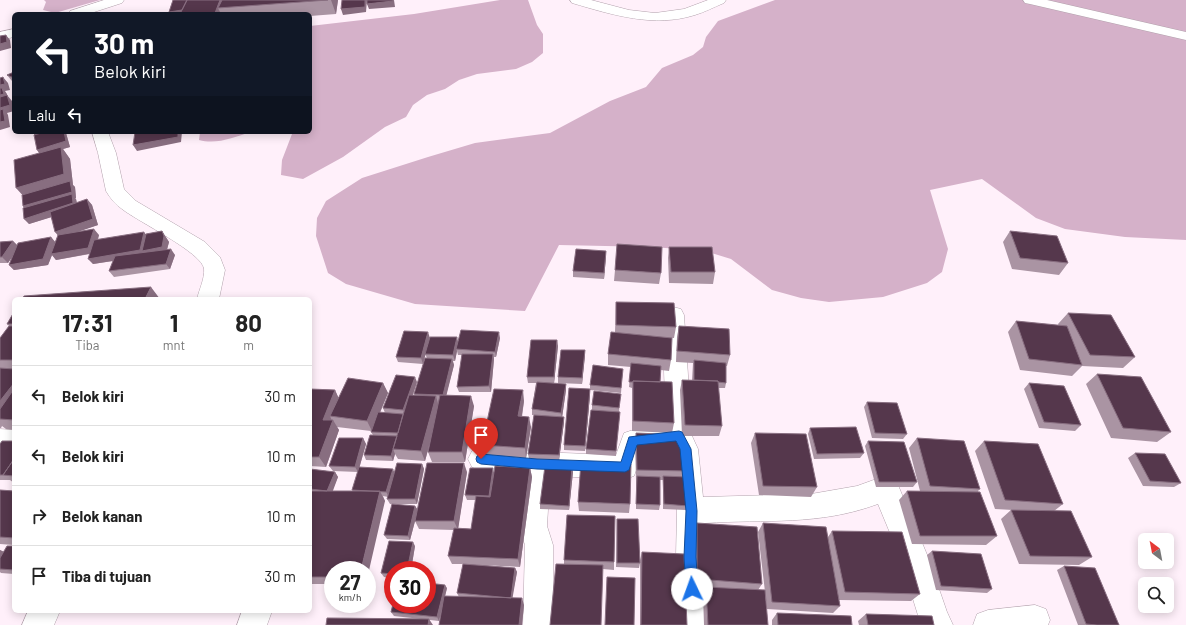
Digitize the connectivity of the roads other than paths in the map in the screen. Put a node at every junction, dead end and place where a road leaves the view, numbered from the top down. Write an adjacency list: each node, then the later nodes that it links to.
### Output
1 (117, 0): 5 (street)
2 (577, 0): 3 (street)
3 (719, 0)
4 (1030, 0): 8 (street)
5 (81, 12)
6 (12, 33): 7 (street)
7 (0, 36)
8 (1186, 36)
9 (101, 134): 10 (street)
10 (208, 297)
11 (673, 315): 12 (street)
12 (679, 436): 16 (street); 17 (street)
13 (0, 440): 14 (street)
14 (12, 441)
15 (481, 459): 16 (street)
16 (537, 464): 23 (street)
17 (692, 511): 24 (street); 25 (street)
18 (44, 613): 21 (street)
19 (256, 613): 22 (street)
20 (1035, 620): 26 (street)
21 (37, 625)
22 (252, 625)
23 (538, 625)
24 (694, 625)
25 (938, 625)
26 (988, 625)

